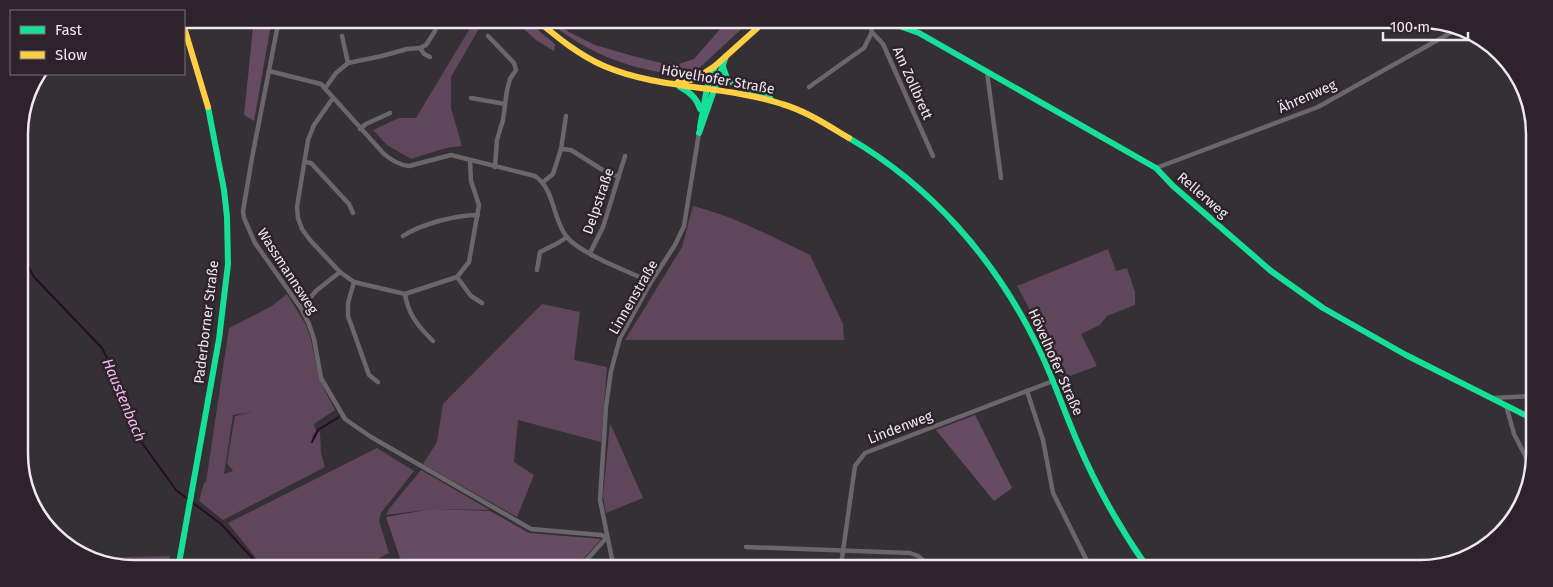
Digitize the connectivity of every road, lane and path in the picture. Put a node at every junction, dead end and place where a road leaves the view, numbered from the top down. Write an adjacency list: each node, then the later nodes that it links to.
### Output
1 (277, 28): 18 (street, Wassmannsweg)
2 (436, 28): 12 (street)
3 (547, 28): 20 (main road, Hövelhofer Straße)
4 (757, 28): 13 (main road)
5 (871, 28): 8 (street, Am Zollbrett)
6 (905, 28): 19 (main road, Rellerweg)
7 (185, 30): 73 (main road, Paderborner Straße)
8 (872, 32): 22 (street); 36 (street, Am Zollbrett)
9 (1451, 33): 40 (street, Ährenweg)
10 (342, 36): 15 (street)
11 (488, 36): 28 (street)
12 (420, 48): 14 (street); 15 (street)
13 (726, 55): 16 (main road); 17 (main road)
14 (430, 57)
15 (348, 63): 21 (street)
16 (715, 66): 20 (main road); 23 (main road)
17 (724, 67): 24 (main road); 27 (main road)
18 (268, 70): 21 (street); 56 (street, Wassmannsweg)
19 (987, 72): 40 (main road, Rellerweg); 42 (street)
20 (672, 83): 23 (main road, Hövelhofer Straße); 30 (main road)
21 (326, 87): 25 (street)
22 (809, 87)
23 (707, 88): 24 (main road, Hövelhofer Straße); 30 (main road)
24 (715, 89): 27 (main road, Hövelhofer Straße); 33 (main road)
25 (333, 98): 32 (street); 38 (street)
26 (471, 98): 28 (street)
27 (773, 101): 58 (main road, Hövelhofer Straße)
28 (505, 104): 39 (street)
29 (390, 113): 32 (street)
30 (701, 114): 33 (main road)
31 (566, 116): 34 (street)
32 (360, 129): 37 (street)
33 (699, 133): 53 (street, Linnenstraße)
34 (561, 149): 41 (street); 43 (street)
35 (625, 156): 41 (street, Delpstraße)
36 (933, 156)
37 (470, 161): 39 (street); 45 (street)
38 (305, 162): 44 (street); 50 (street)
39 (494, 167): 43 (street)
40 (1156, 168): 62 (main road, Rellerweg)
41 (619, 177): 48 (street, Delpstraße)
42 (1001, 178)
43 (543, 182): 47 (street)
44 (353, 213)
45 (478, 215): 46 (street); 51 (street)
46 (403, 236)
47 (567, 237): 48 (street); 49 (street)
48 (590, 253): 53 (street)
49 (537, 270)
50 (340, 272): 52 (street); 56 (street)
51 (457, 277): 54 (street); 55 (street)
52 (354, 282): 54 (street); 59 (street)
53 (651, 282): 66 (street, Linnenstraße)
54 (405, 294): 57 (street)
55 (482, 303)
56 (301, 308): 66 (street, Wassmannsweg)
57 (433, 341)
58 (1053, 381): 60 (street, Lindenweg); 72 (main road, Hövelhofer Straße)
59 (378, 382)
60 (1027, 391): 68 (street, Lindenweg); 71 (street)
61 (1526, 396): 62 (street, Rellerweg)
62 (1494, 398): 63 (main road, Rellerweg)
63 (1505, 404): 64 (main road, Rellerweg); 65 (street)
64 (1526, 415)
65 (1526, 457)
66 (607, 537): 74 (street); 75 (street, Linnenstraße)
67 (746, 547): 68 (street)
68 (843, 550): 69 (street, Lindenweg); 70 (street)
69 (842, 559)
70 (922, 559)
71 (1087, 559)
72 (1142, 559)
73 (180, 560)
74 (587, 560)
75 (612, 560)

